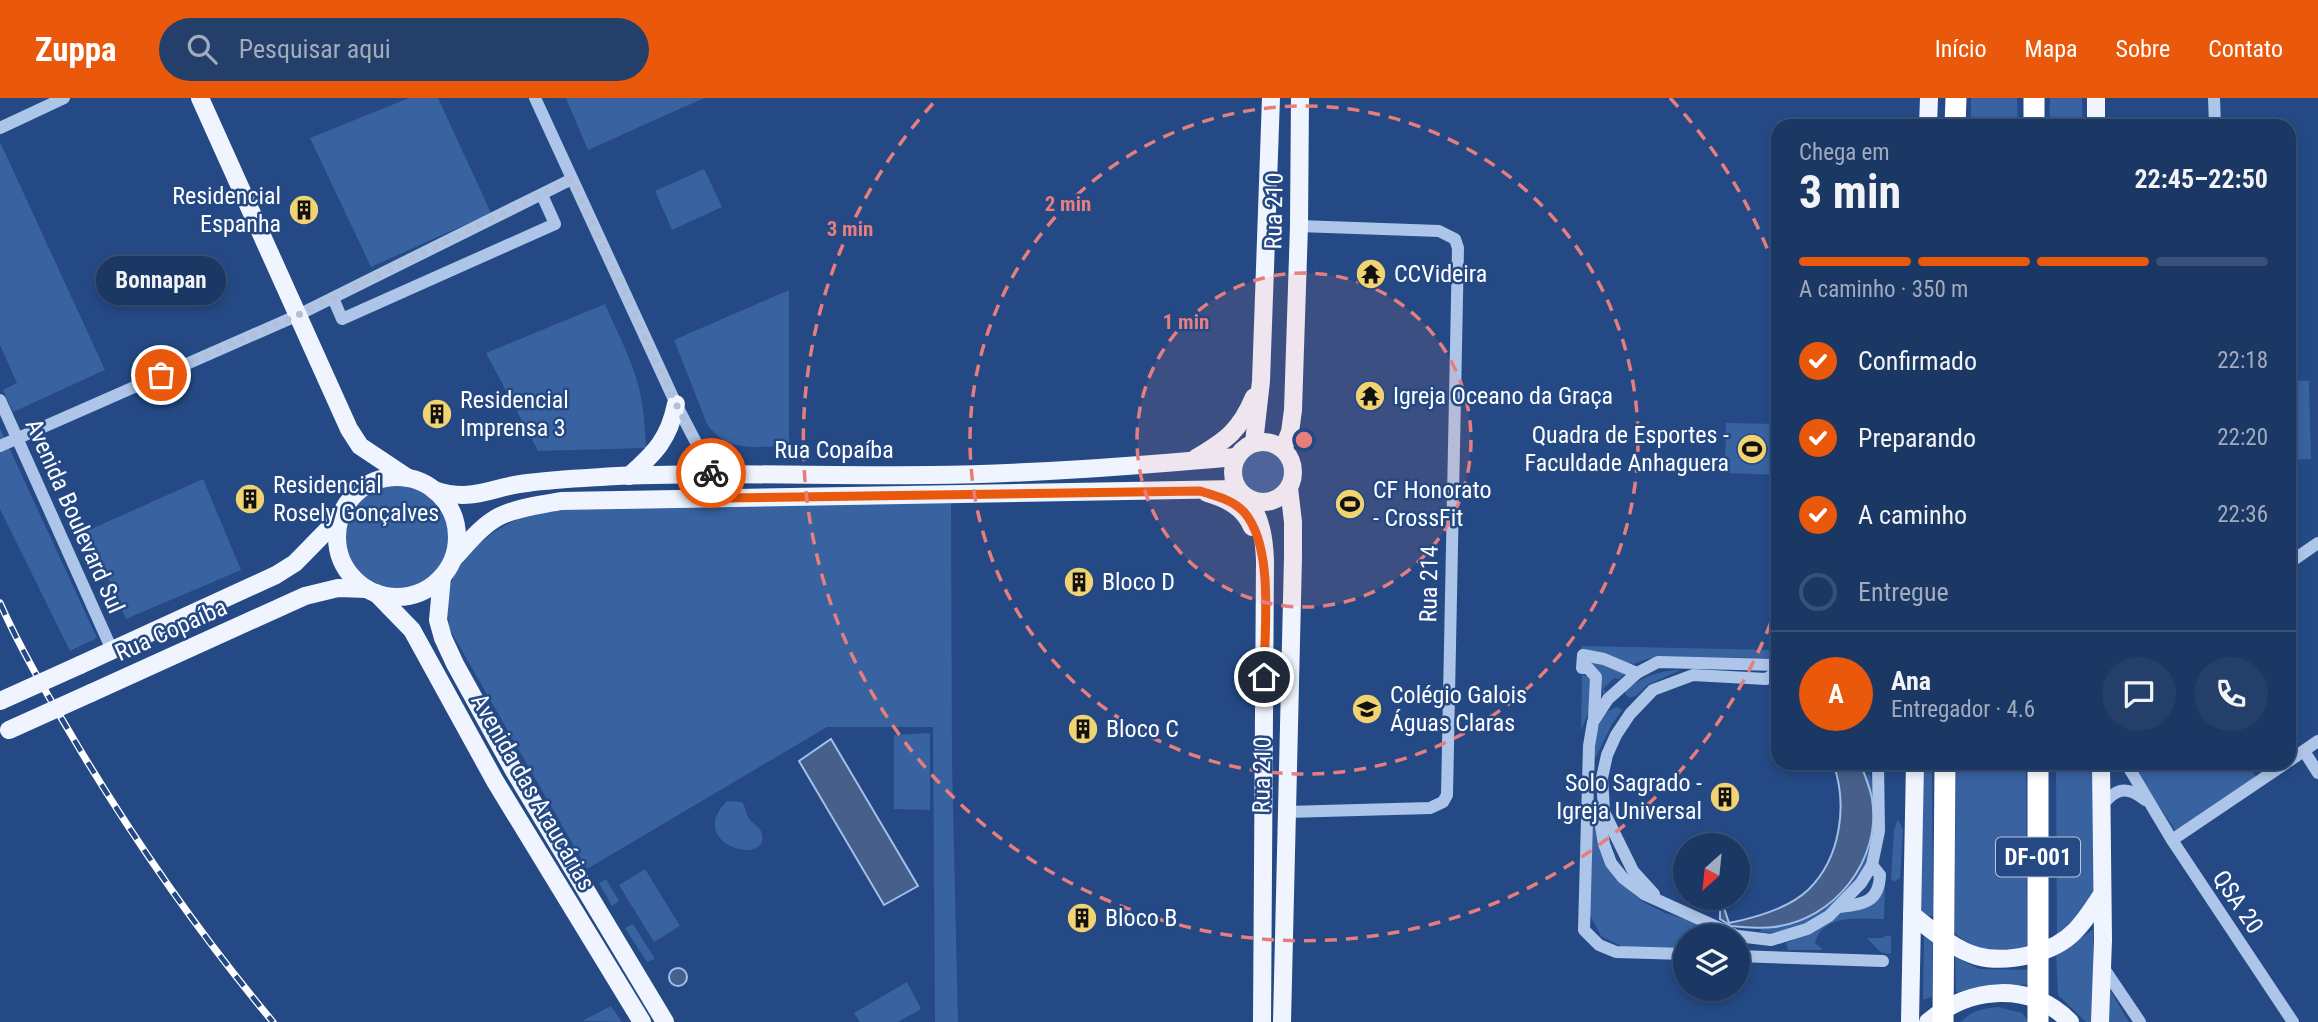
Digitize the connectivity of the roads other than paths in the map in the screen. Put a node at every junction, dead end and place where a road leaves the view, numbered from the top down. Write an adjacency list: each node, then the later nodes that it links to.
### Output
1 (64, 98): 16 (street)
2 (200, 98): 21 (main road)
3 (535, 98): 17 (street)
4 (1272, 98): 22 (main road, Rua 210)
5 (1300, 98): 19 (main road, Rua 210)
6 (1929, 98): 11 (main road)
7 (1956, 98): 12 (highway)
8 (2034, 98): 13 (highway)
9 (2096, 98): 14 (main road)
10 (2214, 98): 15 (street)
11 (1928, 119)
12 (1955, 119)
13 (2034, 119)
14 (2096, 119)
15 (2215, 119)
16 (0, 128)
17 (572, 179): 18 (street); 24 (street)
18 (542, 195): 20 (street); 20 (street)
19 (1299, 226): 28 (main road, Rua 210); 68 (street, Rua 214)
20 (333, 298): 21 (street)
21 (296, 316): 25 (street); 33 (main road)
22 (1261, 381): 26 (main road, Rua 210); 30 (main road)
23 (0, 400): 25 (street, Avenida Boulevard Sul)
24 (676, 404): 31 (street); 32 (main road)
25 (18, 438): 27 (street); 46 (street, Avenida Boulevard Sul)
26 (1254, 443): 28 (main road); 29 (main road)
27 (0, 446)
28 (1283, 449): 34 (main road)
29 (1236, 457): 30 (main road, Rua Copaíba); 37 (main road)
30 (1192, 461): 31 (main road, Rua Copaíba)
31 (712, 474): 32 (main road, Rua Copaíba); 38 (street)
32 (629, 476): 35 (main road, Rua Copaíba)
33 (408, 478): 35 (main road); 39 (main road)
34 (1289, 488): 37 (main road); 68 (main road, Rua 210)
35 (434, 490): 41 (main road)
36 (1200, 491): 37 (main road, Rua Copaíba); 38 (main road, Rua Copaíba); 43 (main road)
37 (1243, 494): 43 (main road, Rua 210)
38 (725, 498): 41 (main road, Rua Copaíba)
39 (340, 517): 45 (main road); 46 (main road, Rua Copaíba)
40 (2318, 543): 42 (street)
41 (453, 558): 44 (main road)
42 (2296, 558)
43 (1265, 560): 86 (main road, Rua 210)
44 (442, 577): 45 (main road); 56 (main road, Avenida das Araucárias)
45 (372, 591): 52 (main road, Rua Copaíba, bridge); 65 (main road, Avenida das Araucárias)
46 (113, 650): 50 (main road, Rua Copaíba, bridge)
47 (1771, 665): 48 (street)
48 (1637, 673): 51 (street); 51 (street)
49 (1771, 681): 74 (street)
50 (0, 701)
51 (1593, 722): 78 (street)
52 (5, 732)
53 (2318, 741): 54 (street)
54 (2304, 751): 55 (street); 64 (street)
55 (2296, 756)
56 (513, 769): 65 (main road); 85 (main road, Avenida das Araucárias)
57 (1878, 770): 70 (street)
58 (1915, 770): 73 (main road)
59 (1945, 770): 76 (highway)
60 (2038, 770): 77 (highway, DF-001)
61 (2101, 770): 67 (main road)
62 (2130, 770): 66 (street, QSA 20)
63 (2275, 770): 69 (street)
64 (2318, 773)
65 (495, 781): 84 (main road, Avenida das Araucárias)
66 (2151, 804): 67 (street); 69 (street, QSA 20)
67 (2100, 808): 71 (main road)
68 (1286, 812): 87 (main road, Rua 210)
69 (2172, 840): 93 (street, QSA 20)
70 (1872, 865): 72 (street); 72 (street)
71 (2101, 896): 77 (main road); 81 (main road)
72 (1839, 907): 75 (street)
73 (1912, 915): 76 (main road); 88 (main road)
74 (1709, 924)
75 (1750, 938)
76 (1942, 939): 77 (main road); 83 (highway)
77 (2038, 952): 82 (highway, DF-001)
78 (1673, 954)
79 (1750, 956): 80 (street)
80 (1883, 961)
81 (2102, 967): 91 (main road); 92 (street)
82 (2038, 1000): 83 (main road); 89 (highway, DF-001); 90 (main road)
83 (1938, 1018)
84 (642, 1022)
85 (665, 1022)
86 (1262, 1022)
87 (1282, 1022)
88 (1910, 1022)
89 (2038, 1022)
90 (2070, 1022)
91 (2100, 1022)
92 (2140, 1022)
93 (2292, 1022)

